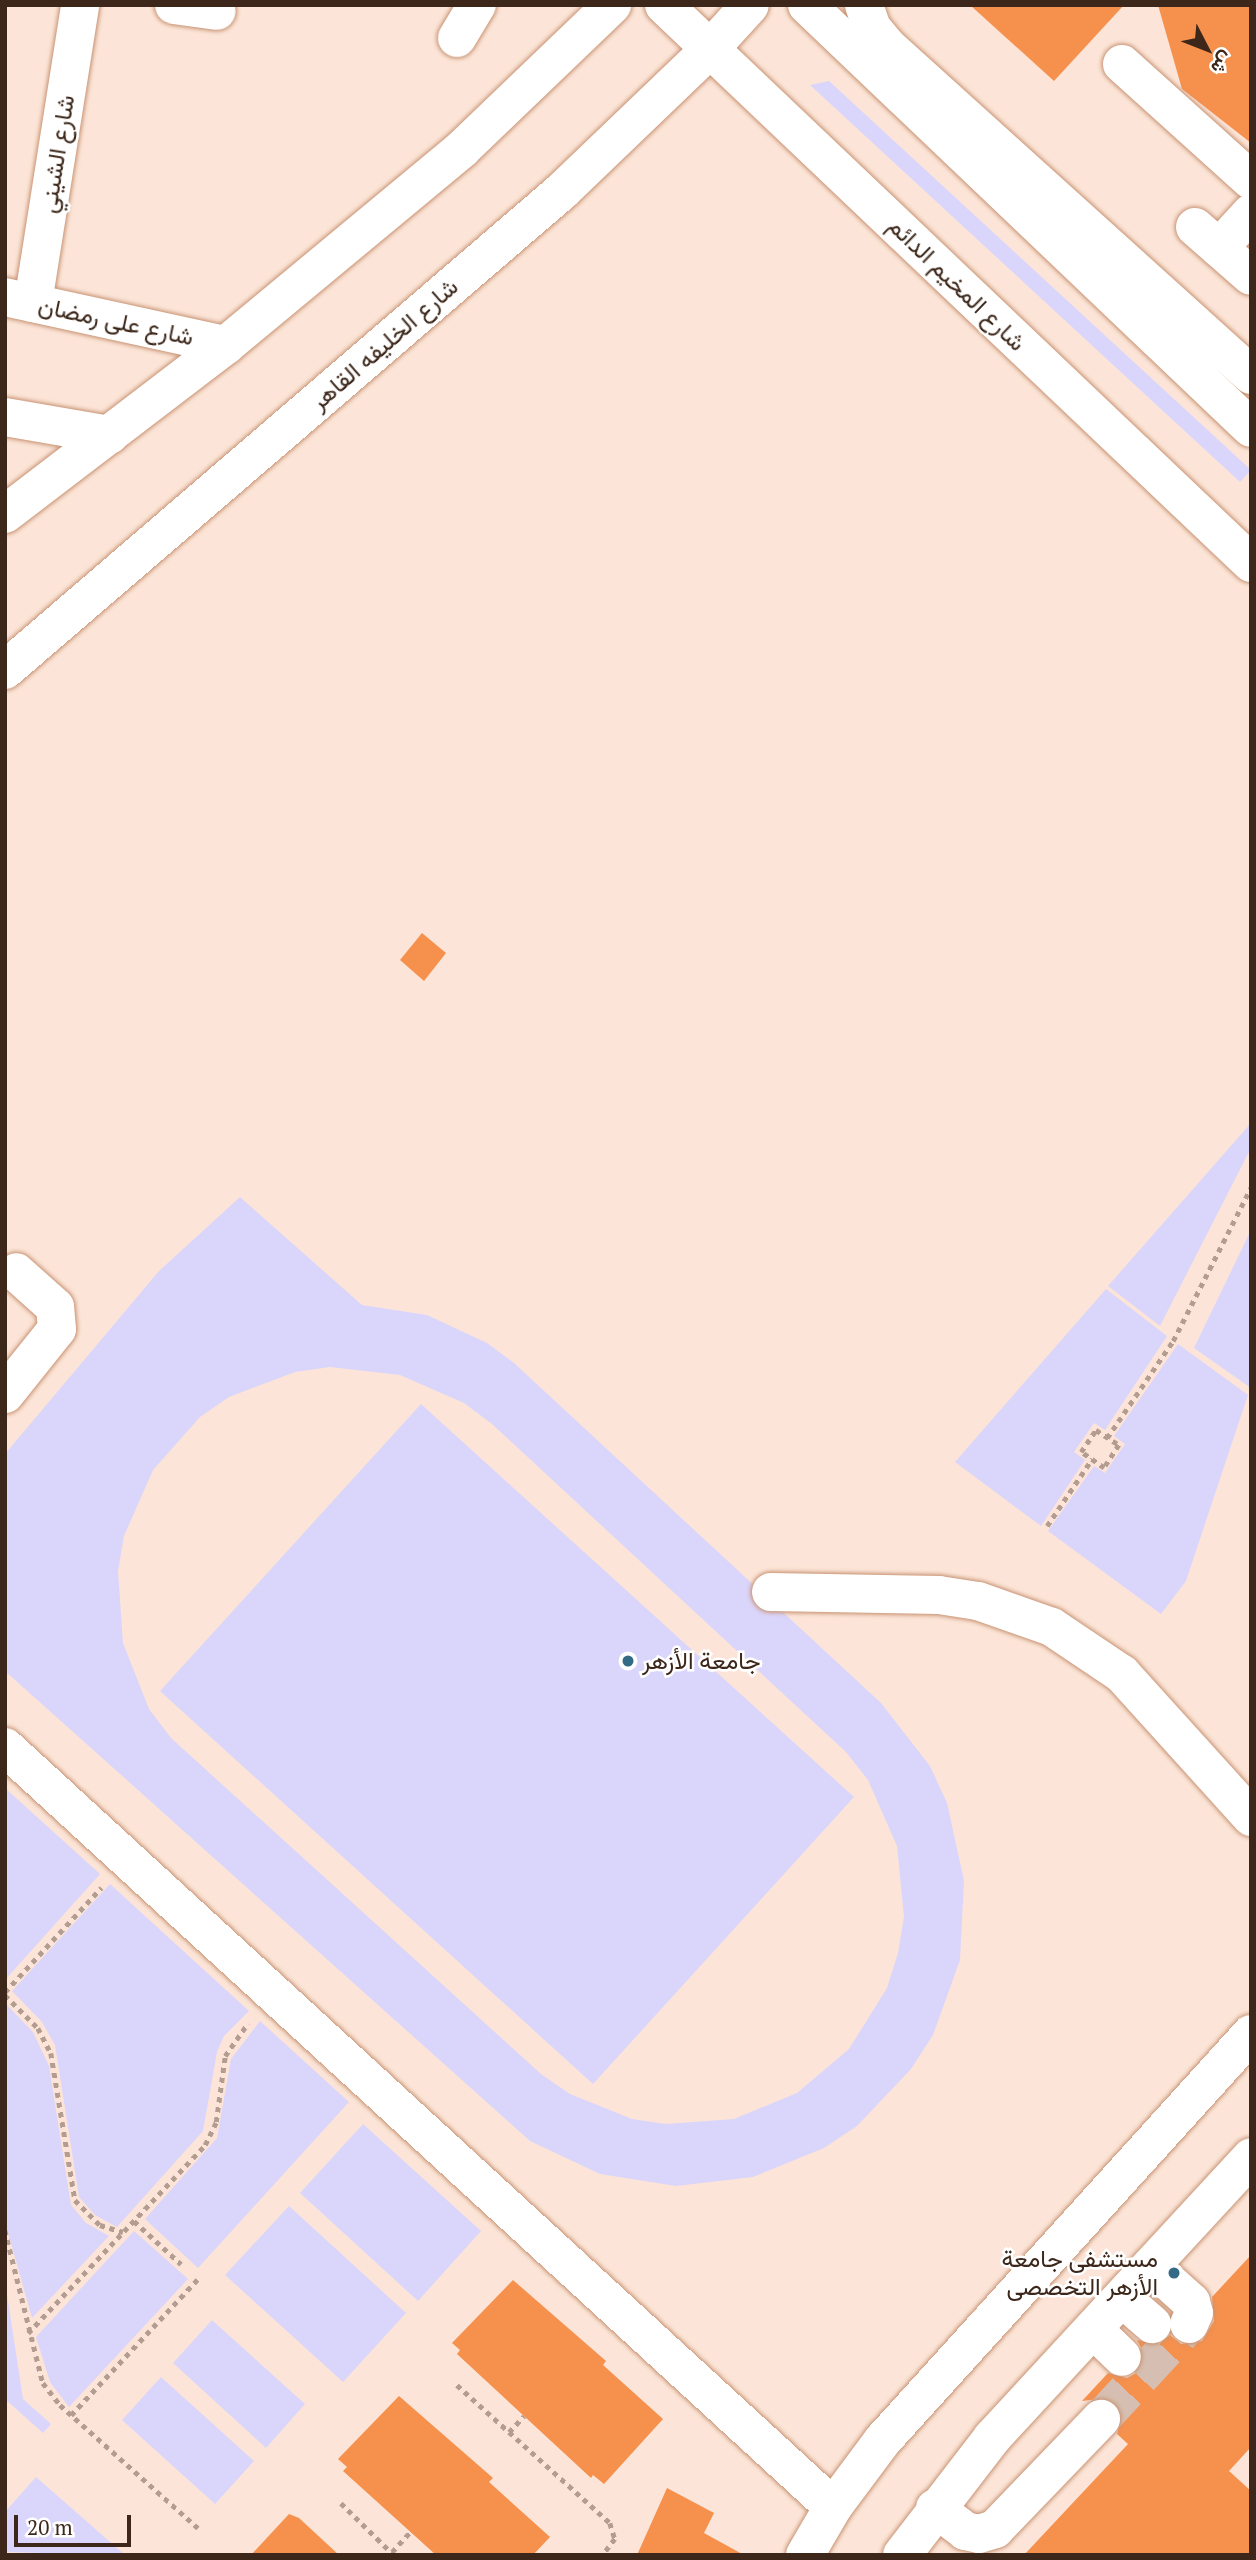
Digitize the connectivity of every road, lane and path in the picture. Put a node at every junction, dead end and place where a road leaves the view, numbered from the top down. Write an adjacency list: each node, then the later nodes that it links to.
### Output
1 (80, 5): 16 (main road, شارع الشيني)
2 (174, 5): 9 (main road)
3 (477, 5): 10 (main road)
4 (612, 5): 17 (main road)
5 (664, 5): 11 (main road, شارع المخيم الدائم)
6 (750, 5): 11 (main road, شارع الخليفه القاهر)
7 (807, 5): 20 (main road)
8 (864, 5): 18 (main road)
9 (217, 11)
10 (457, 38)
11 (710, 49): 23 (main road, شارع المخيم الدائم); 24 (main road, شارع الخليفه القاهر)
12 (1122, 64): 13 (main road)
13 (1251, 180)
14 (1251, 213): 15 (main road)
15 (1251, 276)
16 (19, 300): 17 (main road, شارع على رمضان)
17 (226, 345): 21 (main road)
18 (1251, 375)
19 (5, 417): 21 (main road)
20 (1251, 428)
21 (109, 435): 22 (main road)
22 (5, 514)
23 (1251, 563)
24 (5, 670)
25 (1251, 1187): 28 (path)
26 (16, 1272): 27 (main road)
27 (5, 1394)
28 (1107, 1437): 29 (path); 29 (path)
29 (1092, 1459): 30 (path)
30 (1047, 1526)
31 (771, 1592): 33 (main road)
32 (5, 1747): 34 (main road)
33 (1251, 1817)
34 (127, 1860): 35 (path); 36 (main road)
35 (5, 1994): 41 (path)
36 (277, 1997): 39 (path); 55 (main road)
37 (1251, 2034): 55 (main road)
38 (1251, 2157): 43 (main road)
39 (135, 2221): 41 (path); 42 (path)
40 (5, 2230): 47 (path)
41 (124, 2232): 47 (path)
42 (181, 2264)
43 (1151, 2266): 45 (main road); 45 (main road)
44 (198, 2279): 50 (path)
45 (1122, 2298): 46 (main road)
46 (1093, 2329): 48 (main road); 56 (main road)
47 (28, 2333): 50 (path)
48 (1122, 2357)
49 (457, 2385): 53 (path)
50 (71, 2415): 57 (path)
51 (524, 2416): 53 (path)
52 (1101, 2419): 56 (main road)
53 (509, 2432): 60 (path)
54 (341, 2503): 59 (path)
55 (833, 2507): 61 (main road)
56 (934, 2508): 62 (main road)
57 (198, 2528)
58 (410, 2532): 59 (path)
59 (393, 2554)
60 (603, 2555)
61 (805, 2555)
62 (902, 2555)

